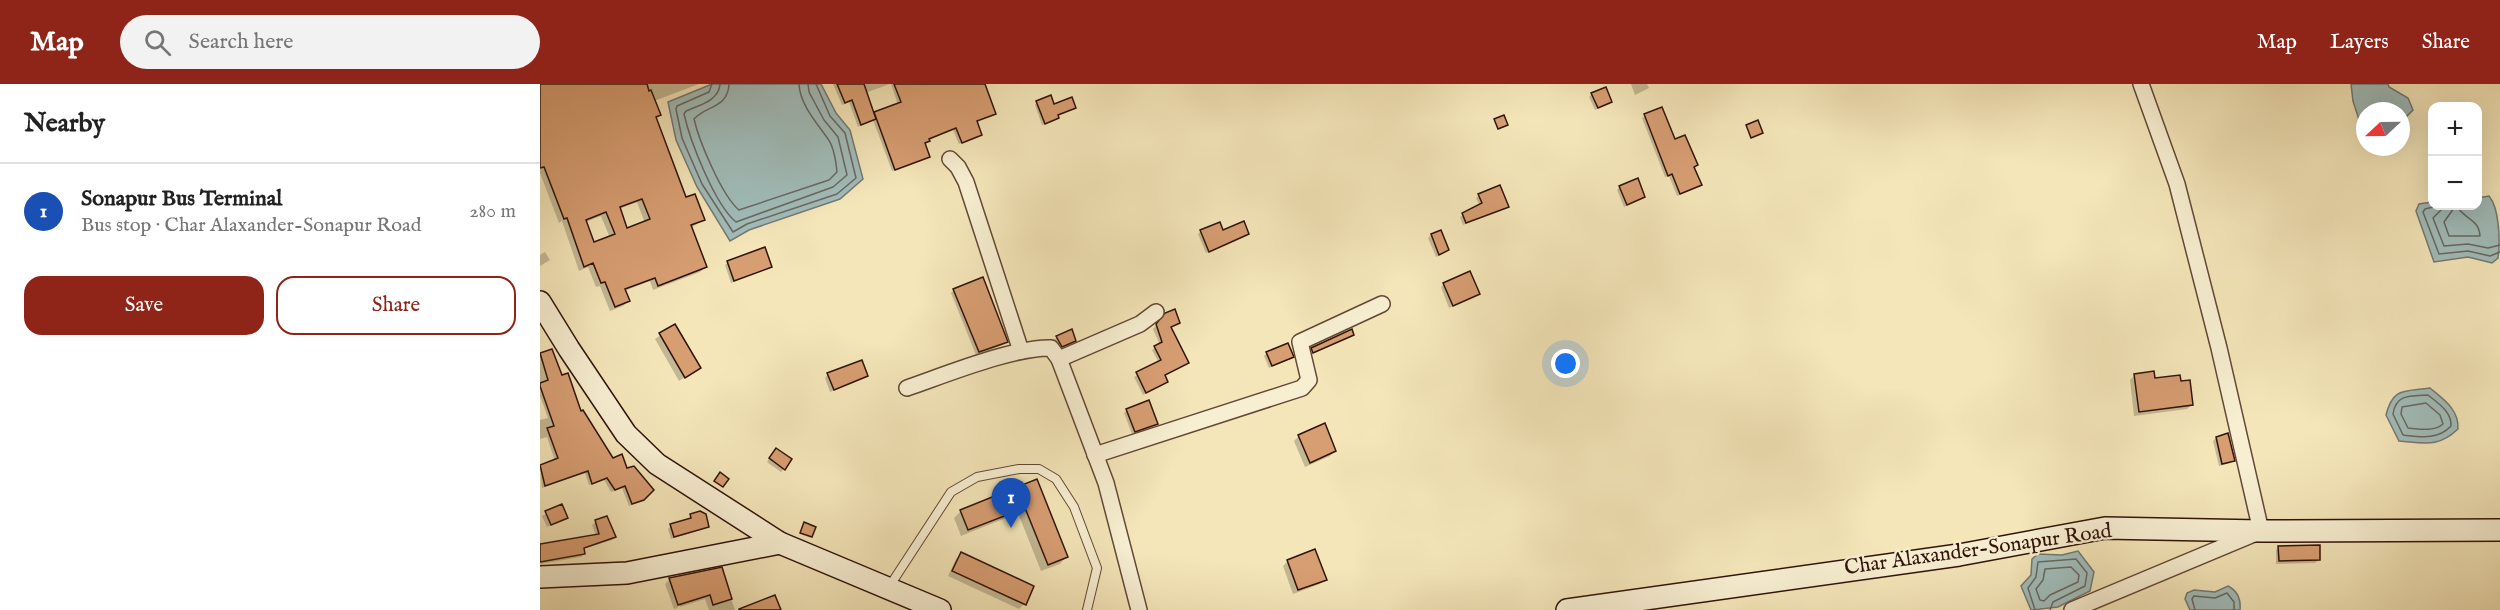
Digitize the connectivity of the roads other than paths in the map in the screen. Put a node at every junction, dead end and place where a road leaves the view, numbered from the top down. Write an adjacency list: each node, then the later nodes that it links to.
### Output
1 (2141, 84): 11 (street)
2 (950, 159): 6 (street)
3 (540, 302): 12 (main road)
4 (1382, 304): 9 (street)
5 (1156, 312): 7 (street)
6 (1022, 351): 7 (street); 8 (street)
7 (1059, 359): 9 (street)
8 (907, 388)
9 (1095, 455): 17 (street)
10 (2500, 530): 11 (main road, Char Alaxander-Sonapur Road)
11 (2261, 531): 18 (main road, Char Alaxander-Sonapur Road); 19 (street)
12 (780, 543): 13 (main road); 14 (main road)
13 (540, 577)
14 (889, 588): 15 (main road); 16 (lane)
15 (940, 610)
16 (1087, 610)
17 (1139, 610)
18 (1567, 610)
19 (2072, 610)

